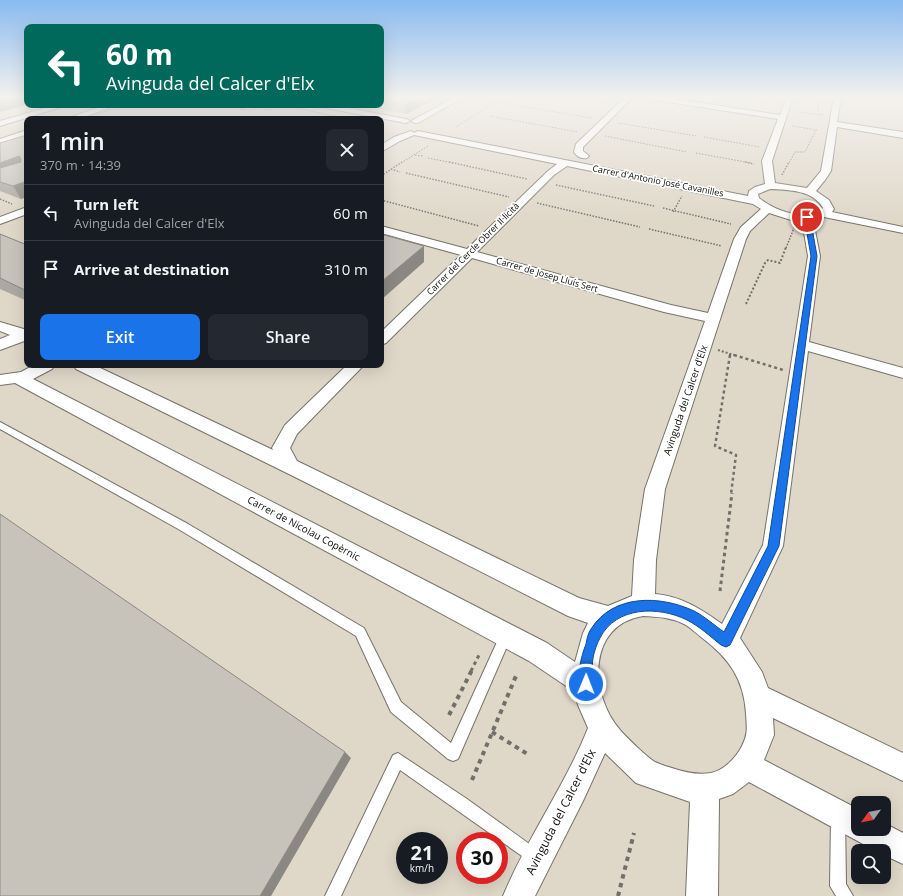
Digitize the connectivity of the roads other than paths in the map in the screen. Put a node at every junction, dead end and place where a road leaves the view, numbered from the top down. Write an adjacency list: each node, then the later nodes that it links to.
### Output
1 (10, 139): 7 (street)
2 (398, 139): 8 (street)
3 (446, 139): 9 (street, Carrer d'Antonio José Cavanilles)
4 (586, 139): 9 (street, Carrer d'Antonio José Cavanilles)
5 (775, 139): 11 (street)
6 (831, 139): 12 (street)
7 (0, 142)
8 (384, 147)
9 (570, 158): 14 (street, Carrer d'Antonio José Cavanilles); 22 (street, Carrer del Cercle Obrer Il·licità)
10 (744, 187): 11 (street)
11 (764, 187): 12 (street); 14 (street)
12 (809, 192): 13 (street)
13 (827, 203): 15 (street); 17 (street)
14 (761, 205): 19 (street, Carrer d'Antonio José Cavanilles); 23 (street, Avinguda del Calcer d'Elx)
15 (841, 205)
16 (24, 211): 18 (street)
17 (825, 214): 19 (street, Carrer d'Antonio José Cavanilles); 21 (street)
18 (0, 221)
19 (801, 221): 28 (street)
20 (384, 230): 22 (street, Carrer de Josep Lluís Sert)
21 (903, 230)
22 (470, 253): 23 (street, Carrer de Josep Lluís Sert); 27 (street, Carrer del Cercle Obrer Il·licità)
23 (713, 318): 37 (street, Avinguda del Calcer d'Elx)
24 (0, 326): 25 (street)
25 (24, 335)
26 (24, 337): 29 (street)
27 (384, 337)
28 (801, 344): 33 (street); 40 (street)
29 (0, 345)
30 (42, 368): 34 (street)
31 (87, 368): 36 (street)
32 (353, 368): 36 (street)
33 (903, 373)
34 (9, 379): 39 (street, Carrer de Nicolau Copèrnic)
35 (0, 425): 39 (lane)
36 (290, 466): 38 (street)
37 (643, 605): 38 (street); 40 (street)
38 (609, 618): 41 (street)
39 (506, 635): 41 (street, Carrer de Nicolau Copèrnic)
40 (726, 641): 42 (street)
41 (586, 684): 43 (street)
42 (758, 697): 44 (street); 45 (street)
43 (602, 727): 46 (street); 50 (street, Avinguda del Calcer d'Elx)
44 (747, 766): 46 (street); 47 (street)
45 (903, 767)
46 (705, 788): 53 (street)
47 (848, 820): 54 (lane)
48 (878, 836): 49 (street)
49 (903, 849)
50 (536, 858): 51 (lane); 52 (street, Avinguda del Calcer d'Elx)
51 (333, 896)
52 (519, 896)
53 (702, 896)
54 (845, 896)

